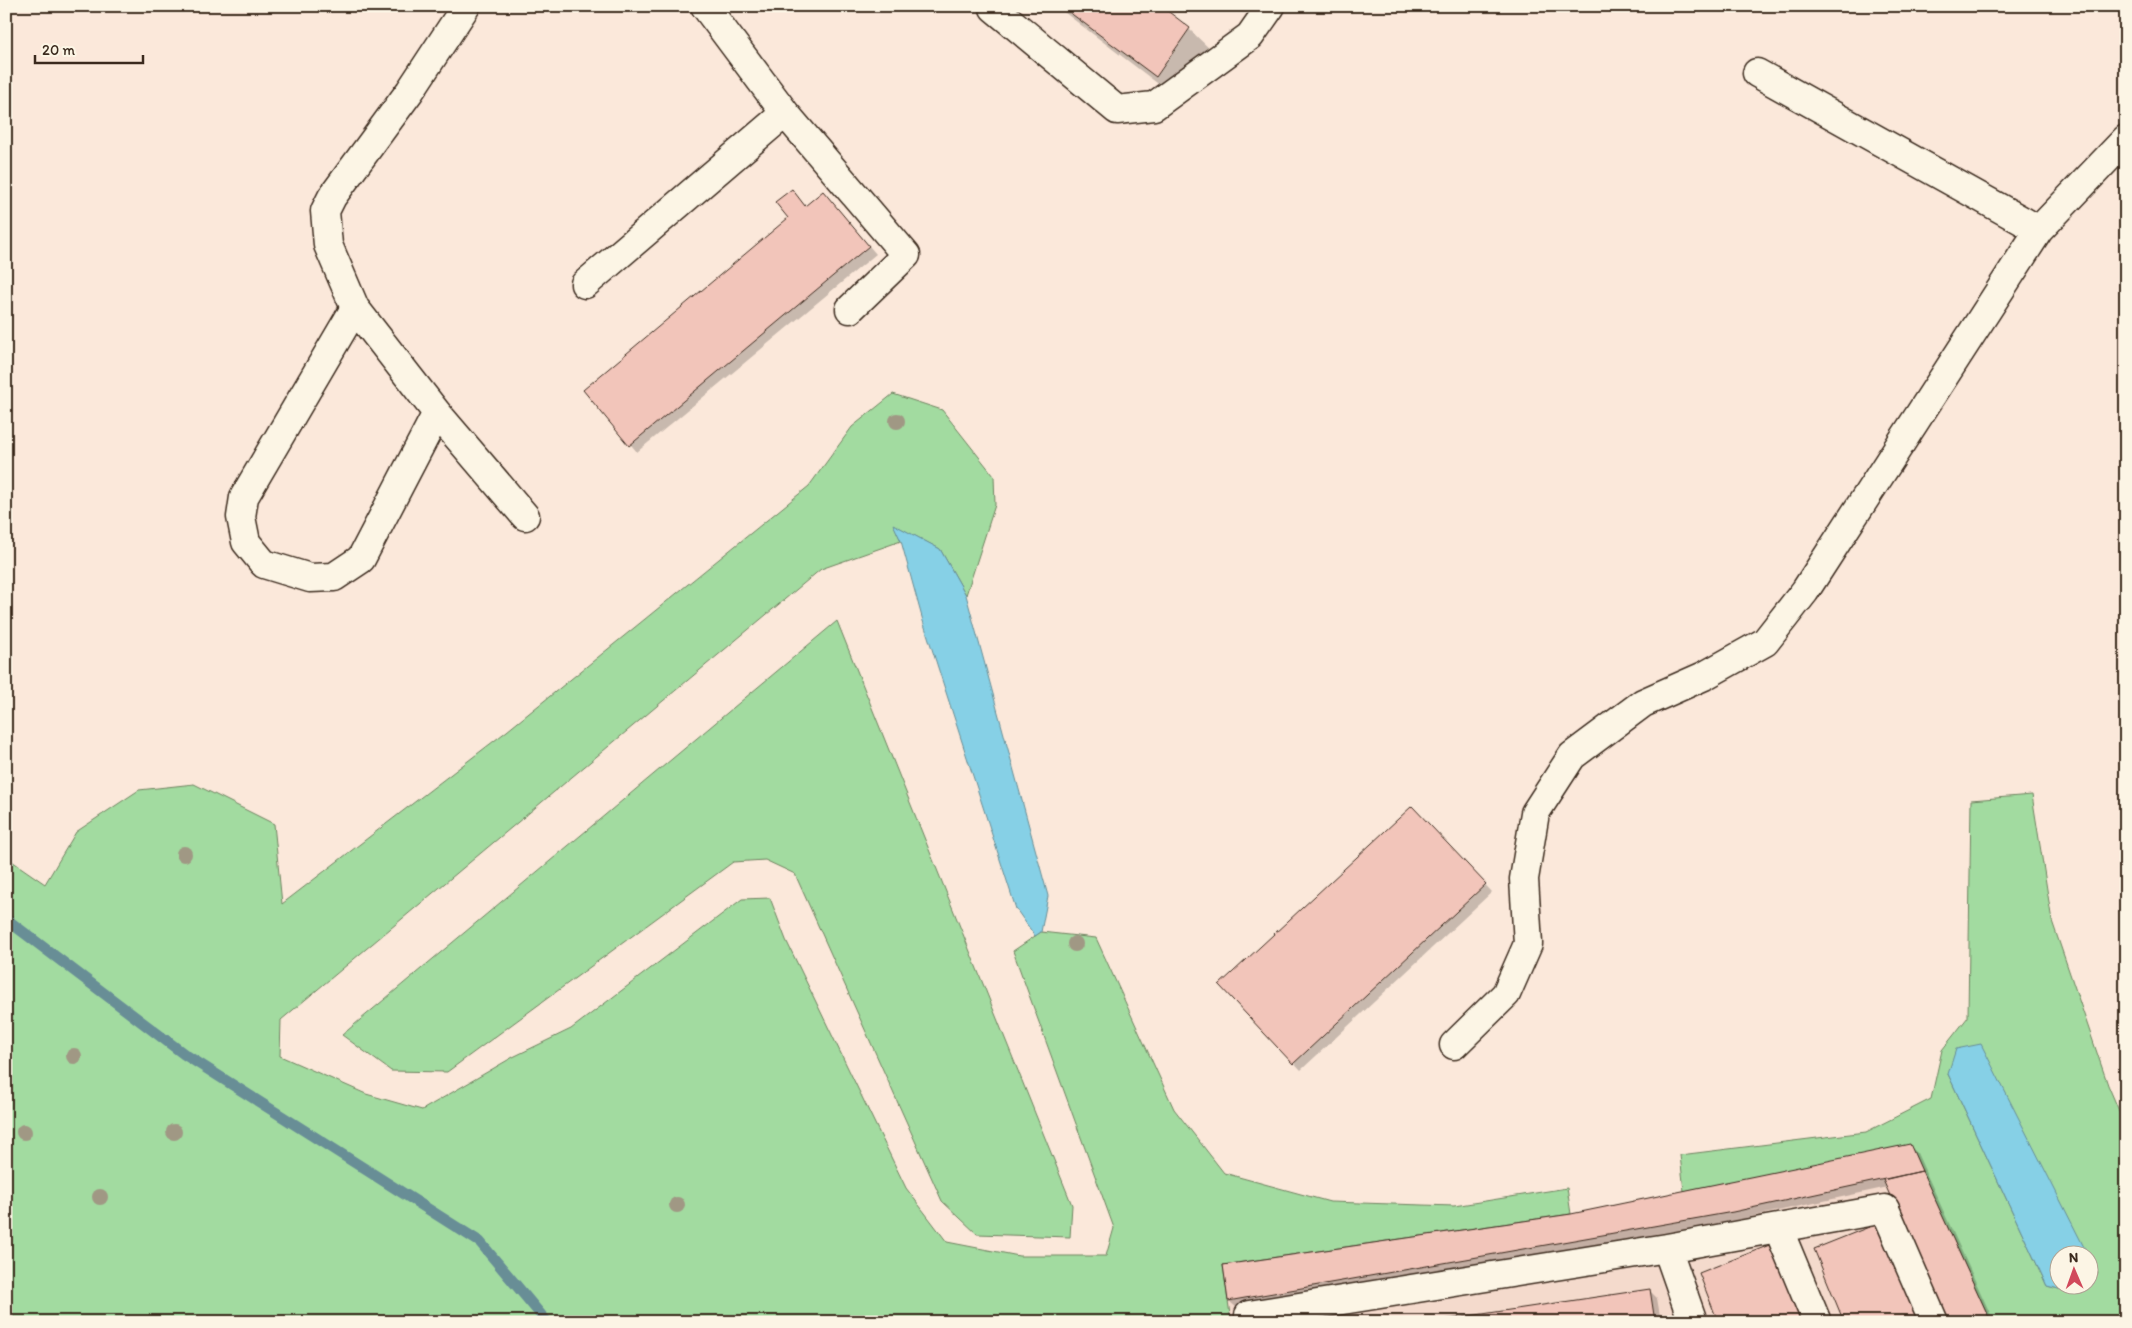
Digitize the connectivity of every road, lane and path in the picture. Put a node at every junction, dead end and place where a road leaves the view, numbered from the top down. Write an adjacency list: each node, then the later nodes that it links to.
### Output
1 (466, 6): 10 (street)
2 (705, 6): 6 (street)
3 (1271, 6): 4 (street)
4 (994, 8)
5 (1758, 73): 8 (street)
6 (785, 113): 9 (street); 11 (street)
7 (2126, 139): 8 (street)
8 (2039, 230): 14 (street)
9 (585, 284)
10 (355, 308): 12 (street); 12 (street)
11 (850, 309)
12 (437, 413): 13 (street)
13 (525, 516)
14 (1454, 1045)
15 (1778, 1228): 16 (street); 19 (street); 20 (street)
16 (1666, 1248): 17 (street); 18 (street)
17 (1249, 1316)
18 (1693, 1322)
19 (1816, 1322)
20 (1934, 1322)

